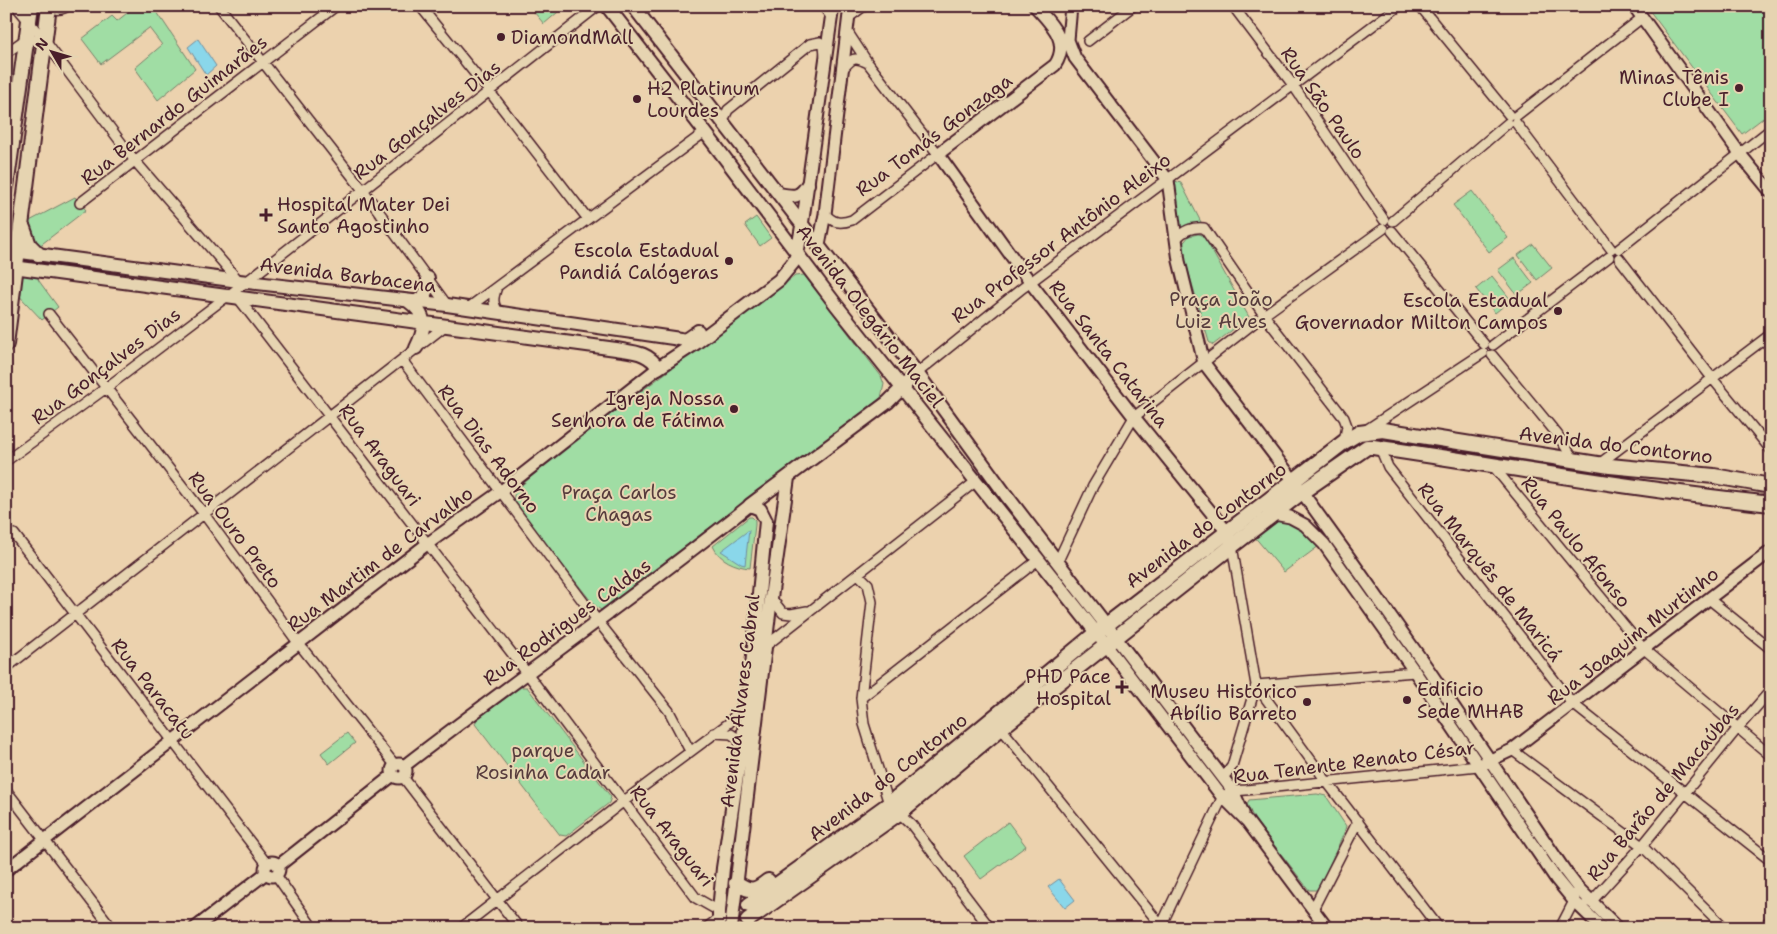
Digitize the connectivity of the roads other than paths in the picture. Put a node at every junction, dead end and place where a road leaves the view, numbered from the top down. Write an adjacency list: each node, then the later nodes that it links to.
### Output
1 (16, 6): 23 (street)
2 (31, 6): 23 (main road)
3 (50, 6): 4 (street); 28 (main road)
4 (67, 6)
5 (219, 6): 34 (street)
6 (336, 6): 34 (street, Rua Bernardo Guimarães)
7 (420, 6): 38 (street)
8 (598, 6): 38 (street, Rua Gonçalves Dias)
9 (607, 6): 42 (main road, Avenida Olegário Maciel)
10 (633, 6): 40 (main road, Avenida Olegário Maciel)
11 (823, 6): 20 (street)
12 (864, 6): 21 (street)
13 (1035, 6): 25 (street)
14 (1071, 6): 26 (street)
15 (1133, 6): 29 (street)
16 (1232, 6): 37 (street, Rua São Paulo)
17 (1400, 6): 37 (street, Rua Professor Antônio Aleixo)
18 (1420, 6): 39 (street)
19 (1634, 6): 22 (street)
20 (833, 12): 32 (street)
21 (849, 12): 24 (street)
22 (1643, 17): 39 (street); 44 (street)
23 (29, 23): 27 (main road); 28 (street)
24 (847, 30): 35 (street, Rua Santa Catarina); 36 (street)
25 (1055, 30): 26 (street); 43 (street, Rua Tomás Gonzaga)
26 (1068, 31): 46 (street)
27 (26, 39): 28 (street); 30 (street); 33 (main road)
28 (45, 41): 45 (street); 55 (main road)
29 (1088, 41)
30 (6, 53)
31 (6, 56): 33 (street)
32 (826, 58): 40 (street); 47 (street)
33 (23, 59): 48 (main road)
34 (262, 62): 45 (street, Rua Bernardo Guimarães); 49 (street)
35 (868, 63): 36 (street); 43 (street, Rua Santa Catarina)
36 (842, 70): 53 (street)
37 (1293, 85): 46 (street, Rua Professor Antônio Aleixo); 56 (street, Rua São Paulo)
38 (489, 91): 49 (street, Rua Gonçalves Dias); 54 (street)
39 (1512, 119): 56 (street); 61 (street)
40 (723, 121): 51 (main road, Avenida Olegário Maciel)
41 (1771, 129): 44 (street)
42 (705, 132): 54 (street); 63 (main road, Avenida Olegário Maciel)
43 (938, 154): 53 (street, Rua Tomás Gonzaga); 68 (street, Rua Santa Catarina)
44 (1740, 154): 50 (street); 61 (street)
45 (135, 161): 52 (street, Rua Bernardo Guimarães); 67 (street)
46 (1168, 180): 58 (street); 68 (street, Rua Professor Antônio Aleixo)
47 (808, 184): 51 (main road); 57 (street)
48 (6, 187)
49 (363, 190): 65 (street); 67 (street, Rua Gonçalves Dias)
50 (1771, 192)
51 (779, 194): 57 (main road, Avenida Olegário Maciel)
52 (80, 203)
53 (825, 214): 59 (street)
54 (588, 219): 69 (street)
55 (22, 225): 60 (main road); 62 (main road)
56 (1388, 225): 76 (street); 87 (street, Rua São Paulo)
57 (802, 226): 59 (main road, Avenida Olegário Maciel); 63 (main road)
58 (1176, 239): 76 (street); 89 (street)
59 (819, 246): 91 (main road, Avenida Olegário Maciel)
60 (12, 251): 62 (main road, Avenida Barbacena); 64 (main road)
61 (1615, 253): 87 (street); 92 (street)
62 (38, 254): 67 (main road, Avenida Barbacena)
63 (797, 255): 66 (main road, Rua Martim de Carvalho); 94 (main road, Avenida Olegário Maciel)
64 (11, 267): 70 (main road, Avenida Barbacena); 84 (main road)
65 (428, 278): 71 (main road); 72 (street)
66 (779, 280): 80 (main road, Avenida Barbacena); 90 (main road, Rua Martim de Carvalho)
67 (242, 282): 70 (main road); 71 (main road, Avenida Barbacena)
68 (1030, 282): 91 (street, Rua Professor Antônio Aleixo); 96 (street, Rua Santa Catarina)
69 (497, 287): 73 (street); 74 (street)
70 (232, 298): 78 (main road, Avenida Barbacena); 93 (street, Rua Gonçalves Dias); 95 (street, Rua Araguari)
71 (411, 301): 72 (main road, Avenida Barbacena); 78 (main road)
72 (447, 305): 73 (main road, Avenida Barbacena)
73 (468, 308): 74 (main road, Avenida Barbacena)
74 (499, 313): 77 (main road, Avenida Barbacena); 81 (main road)
75 (49, 314): 93 (street, Rua Ouro Preto)
76 (1264, 315): 89 (street); 99 (street)
77 (541, 319): 80 (main road, Avenida Barbacena); 83 (main road)
78 (423, 323): 79 (main road, Avenida Barbacena); 85 (main road)
79 (445, 326): 81 (main road, Avenida Barbacena); 85 (street)
80 (614, 330): 86 (main road)
81 (496, 333): 83 (main road, Avenida Barbacena)
82 (1771, 334): 92 (street)
83 (538, 338): 86 (main road, Avenida Barbacena)
84 (6, 344)
85 (416, 348): 88 (street)
86 (611, 348): 90 (main road, Avenida Barbacena)
87 (1488, 349): 97 (street); 98 (street, Rua São Paulo)
88 (402, 360): 95 (street); 111 (street, Rua Dias Adorno)
89 (1204, 363): 96 (street); 110 (street)
90 (658, 368): 111 (street, Rua Martim de Carvalho)
91 (917, 373): 94 (main road, Rua Professor Antônio Aleixo); 112 (main road, Avenida Olegário Maciel)
92 (1712, 378): 101 (street); 105 (street)
93 (106, 388): 102 (street, Rua Gonçalves Dias); 115 (street, Rua Ouro Preto)
94 (902, 388): 107 (main road, Rua Professor Antônio Aleixo); 108 (main road, Avenida Olegário Maciel)
95 (329, 416): 115 (street); 119 (street, Rua Araguari)
96 (1134, 417): 117 (street, Rua Santa Catarina); 123 (street)
97 (1364, 432): 99 (main road, Avenida do Contorno); 103 (main road, Avenida do Contorno)
98 (1557, 434): 103 (street); 104 (street, Rua São Paulo)
99 (1344, 442): 110 (main road, Avenida do Contorno)
100 (1380, 448): 106 (main road, Avenida do Contorno); 110 (main road, Avenida do Contorno); 144 (street, Rua Marquês de Maricá)
101 (1771, 450)
102 (8, 458)
103 (1556, 458): 104 (main road, Avenida do Contorno)
104 (1574, 460): 105 (main road, Avenida do Contorno)
105 (1599, 464): 109 (main road, Avenida do Contorno)
106 (1493, 466): 113 (main road, Avenida do Contorno); 134 (street, Rua Paulo Afonso)
107 (788, 478): 114 (main road, Rua Professor Antônio Aleixo); 125 (main road, Avenida Álvares Cabral)
108 (975, 482): 112 (main road); 122 (main road, Avenida Olegário Maciel); 124 (street)
109 (1771, 486)
110 (1298, 487): 116 (main road, Avenida do Contorno); 117 (main road, Avenida do Contorno); 153 (street)
111 (500, 492): 119 (street, Rua Martim de Carvalho); 129 (street, Rua Dias Adorno)
112 (1006, 495): 123 (main road, Avenida Olegário Maciel)
113 (1771, 504)
114 (750, 505): 129 (street, Rua Rodrigues Caldas); 136 (main road, Avenida Álvares Cabral)
115 (204, 514): 128 (street); 132 (street, Rua Ouro Preto)
116 (1274, 514): 120 (main road, Avenida do Contorno); 139 (street)
117 (1227, 532): 120 (street, Rua Santa Catarina); 130 (main road, Avenida do Contorno)
118 (14, 534): 128 (street, Rua Paracatu)
119 (427, 544): 132 (street, Rua Martim de Carvalho); 138 (street, Rua Araguari)
120 (1232, 546): 131 (main road, Avenida do Contorno); 140 (street)
121 (1771, 551): 126 (street, Rua Joaquim Murtinho)
122 (1038, 560): 130 (main road, Avenida Olegário Maciel); 143 (street)
123 (1057, 563): 130 (main road, Avenida Olegário Maciel)
124 (858, 574): 127 (street); 143 (street)
125 (771, 598): 127 (street); 133 (main road, Avenida Álvares Cabral)
126 (1709, 599): 134 (street, Rua Joaquim Murtinho); 135 (street)
127 (810, 610): 133 (street)
128 (75, 614): 137 (street); 148 (street, Rua Paracatu)
129 (597, 620): 138 (street, Rua Rodrigues Caldas); 150 (street, Rua Dias Adorno)
130 (1101, 629): 131 (main road, Avenida Olegário Maciel); 163 (main road, Avenida do Contorno)
131 (1111, 641): 145 (main road, Avenida do Contorno); 156 (street); 161 (street)
132 (300, 644): 148 (street, Rua Martim de Carvalho); 155 (street, Rua Ouro Preto)
133 (765, 646): 136 (street); 164 (main road, Avenida Álvares Cabral)
134 (1642, 648): 144 (street, Rua Joaquim Murtinho); 146 (street, Rua Paulo Afonso)
135 (1771, 649)
136 (752, 658): 142 (main road, Avenida Álvares Cabral)
137 (6, 668)
138 (526, 672): 155 (street, Rua Rodrigues Caldas); 162 (street, Rua Araguari)
139 (1415, 672): 140 (street); 154 (street)
140 (1256, 685): 156 (street); 157 (street)
141 (1771, 690): 146 (street, Rua Barão de Macaúbas)
142 (749, 697): 147 (street); 149 (main road, Avenida Álvares Cabral)
143 (861, 698): 163 (street)
144 (1573, 704): 151 (street, Rua Joaquim Murtinho); 160 (street, Rua Marquês de Maricá)
145 (1001, 728): 163 (main road, Avenida do Contorno); 182 (street)
146 (1737, 729): 152 (street, Rua Paulo Afonso); 160 (street, Rua Barão de Macaúbas)
147 (713, 733): 149 (street); 150 (street)
148 (172, 741): 167 (street, Rua Martim de Carvalho); 170 (street, Rua Paracatu)
149 (743, 742): 164 (main road); 179 (main road, Avenida Álvares Cabral)
150 (690, 750): 162 (street)
151 (1512, 750): 153 (street, Rua Joaquim Murtinho); 168 (street)
152 (1771, 756)
153 (1490, 762): 154 (street, Rua Tenente Renato César); 173 (street)
154 (1478, 766): 157 (street, Rua Tenente Renato César); 175 (street)
155 (399, 771): 170 (street, Rua Rodrigues Caldas); 174 (street, Rua Ouro Preto)
156 (1222, 775): 159 (street)
157 (1327, 782): 159 (street, Rua Tenente Renato César); 166 (street)
158 (6, 790): 167 (street)
159 (1234, 791): 161 (street, Rua Tenente Renato César); 165 (street)
160 (1686, 793): 168 (street, Rua Barão de Macaúbas); 169 (street, Rua Marquês de Maricá)
161 (1223, 796): 165 (street); 182 (street)
162 (624, 801): 174 (street); 179 (street, Rua Araguari)
163 (894, 808): 172 (main road); 177 (main road, Avenida do Contorno); 181 (main road, Avenida do Contorno); 190 (street)
164 (746, 811): 172 (main road, Avenida Álvares Cabral)
165 (1247, 821): 178 (street)
166 (1358, 822): 178 (street); 192 (street)
167 (44, 840): 171 (street, Rua Martim de Carvalho); 183 (street)
168 (1642, 846): 176 (street, Rua Barão de Macaúbas); 196 (street)
169 (1771, 861)
170 (272, 869): 184 (street, Rua Rodrigues Caldas); 185 (street, Rua Paracatu)
171 (6, 870)
172 (736, 883): 189 (main road, Avenida Álvares Cabral)
173 (1578, 888): 175 (street); 176 (street)
174 (496, 899): 186 (street); 187 (street, Rua Ouro Preto)
175 (1574, 901): 176 (street, Rua Barão de Macaúbas); 193 (street); 194 (street)
176 (1591, 902): 195 (street)
177 (749, 905)
178 (1313, 910): 191 (street)
179 (719, 919): 188 (street)
180 (1771, 919): 197 (street)
181 (750, 924)
182 (1161, 927)
183 (112, 928)
184 (195, 928)
185 (313, 928)
186 (461, 928)
187 (519, 928)
188 (706, 928)
189 (731, 928)
190 (990, 928)
191 (1327, 928)
192 (1439, 928)
193 (1560, 928)
194 (1602, 928)
195 (1618, 928)
196 (1726, 928)
197 (1763, 928)

